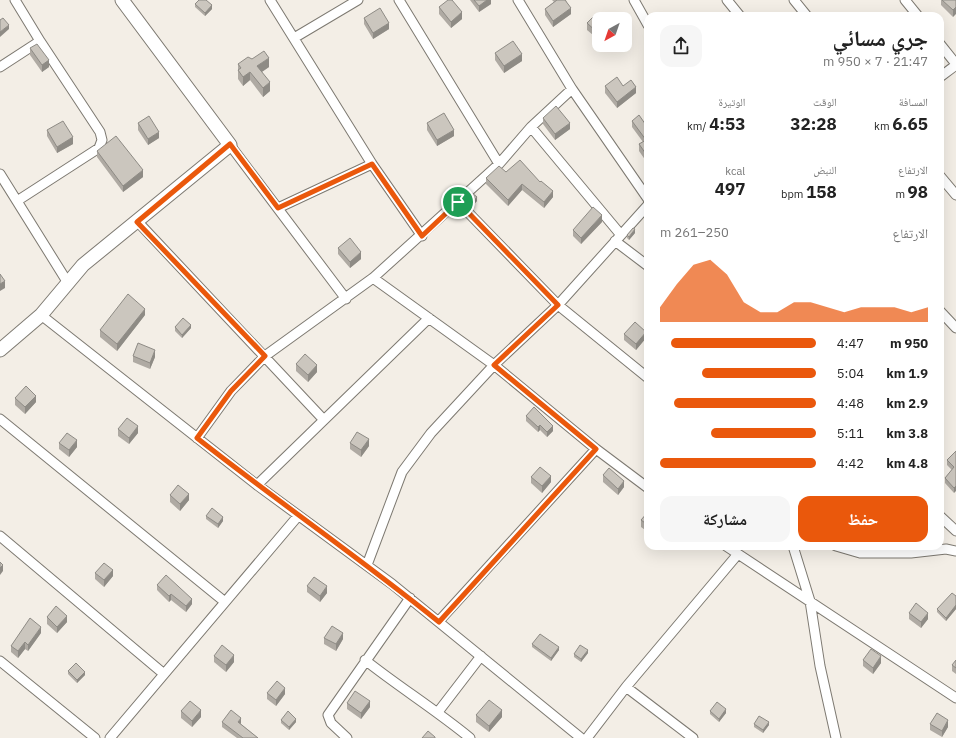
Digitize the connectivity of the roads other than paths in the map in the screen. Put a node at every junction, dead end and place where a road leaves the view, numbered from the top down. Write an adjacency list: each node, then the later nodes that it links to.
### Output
1 (15, 0): 16 (street)
2 (122, 0): 23 (street)
3 (270, 0): 15 (street)
4 (358, 0): 15 (street)
5 (399, 0): 25 (street)
6 (518, 0): 21 (street)
7 (634, 0): 14 (street)
8 (728, 0): 11 (street)
9 (794, 0): 12 (street)
10 (905, 0): 13 (street)
11 (737, 12)
12 (804, 12)
13 (915, 12)
14 (644, 18)
15 (294, 38): 24 (street)
16 (40, 41): 19 (street); 30 (street)
17 (944, 49): 18 (street)
18 (956, 64): 20 (street)
19 (0, 67)
20 (944, 74)
21 (572, 89): 22 (street); 28 (street)
22 (531, 127): 25 (street); 36 (street)
23 (230, 144): 32 (street); 34 (street)
24 (372, 164): 32 (street); 35 (street)
25 (499, 164): 31 (street)
26 (0, 174): 30 (street)
27 (944, 181): 29 (street)
28 (644, 193)
29 (956, 195)
30 (17, 201): 39 (street)
31 (458, 202): 35 (street); 41 (street)
32 (278, 208): 40 (street)
33 (644, 209): 36 (street)
34 (137, 222): 39 (street); 47 (street)
35 (422, 236): 38 (street)
36 (618, 238): 37 (street); 41 (street)
37 (644, 262)
38 (373, 278): 40 (street); 44 (street)
39 (68, 283): 43 (street)
40 (346, 299): 47 (street)
41 (558, 305): 48 (street); 49 (street)
42 (944, 314): 45 (street)
43 (41, 315): 46 (street); 52 (street)
44 (430, 318): 48 (street); 51 (street)
45 (954, 323)
46 (2, 344)
47 (265, 356): 51 (street); 52 (street)
48 (494, 365): 53 (street); 67 (street)
49 (644, 375)
50 (0, 419): 70 (street)
51 (323, 419): 54 (street)
52 (197, 438): 54 (street)
53 (596, 449): 55 (street); 71 (street)
54 (257, 485): 56 (street)
55 (644, 485)
56 (298, 516): 67 (street); 70 (street)
57 (944, 520): 58 (street)
58 (956, 531)
59 (0, 536): 75 (street)
60 (944, 549): 65 (street)
61 (732, 550): 66 (street)
62 (793, 550): 69 (street)
63 (850, 550): 64 (street)
64 (937, 550)
65 (956, 551)
66 (738, 554): 69 (street); 76 (street)
67 (367, 565): 68 (street)
68 (410, 598): 71 (street); 73 (street)
69 (810, 601): 77 (street); 86 (street)
70 (225, 602): 75 (street)
71 (439, 622): 72 (street)
72 (482, 656): 78 (street); 83 (street)
73 (365, 660): 78 (street); 81 (street)
74 (0, 661): 79 (street)
75 (164, 674): 80 (street)
76 (626, 687): 84 (street); 85 (street)
77 (956, 698)
78 (438, 712): 82 (street)
79 (95, 738)
80 (110, 738)
81 (346, 738)
82 (470, 738)
83 (581, 738)
84 (587, 738)
85 (693, 738)
86 (836, 738)

